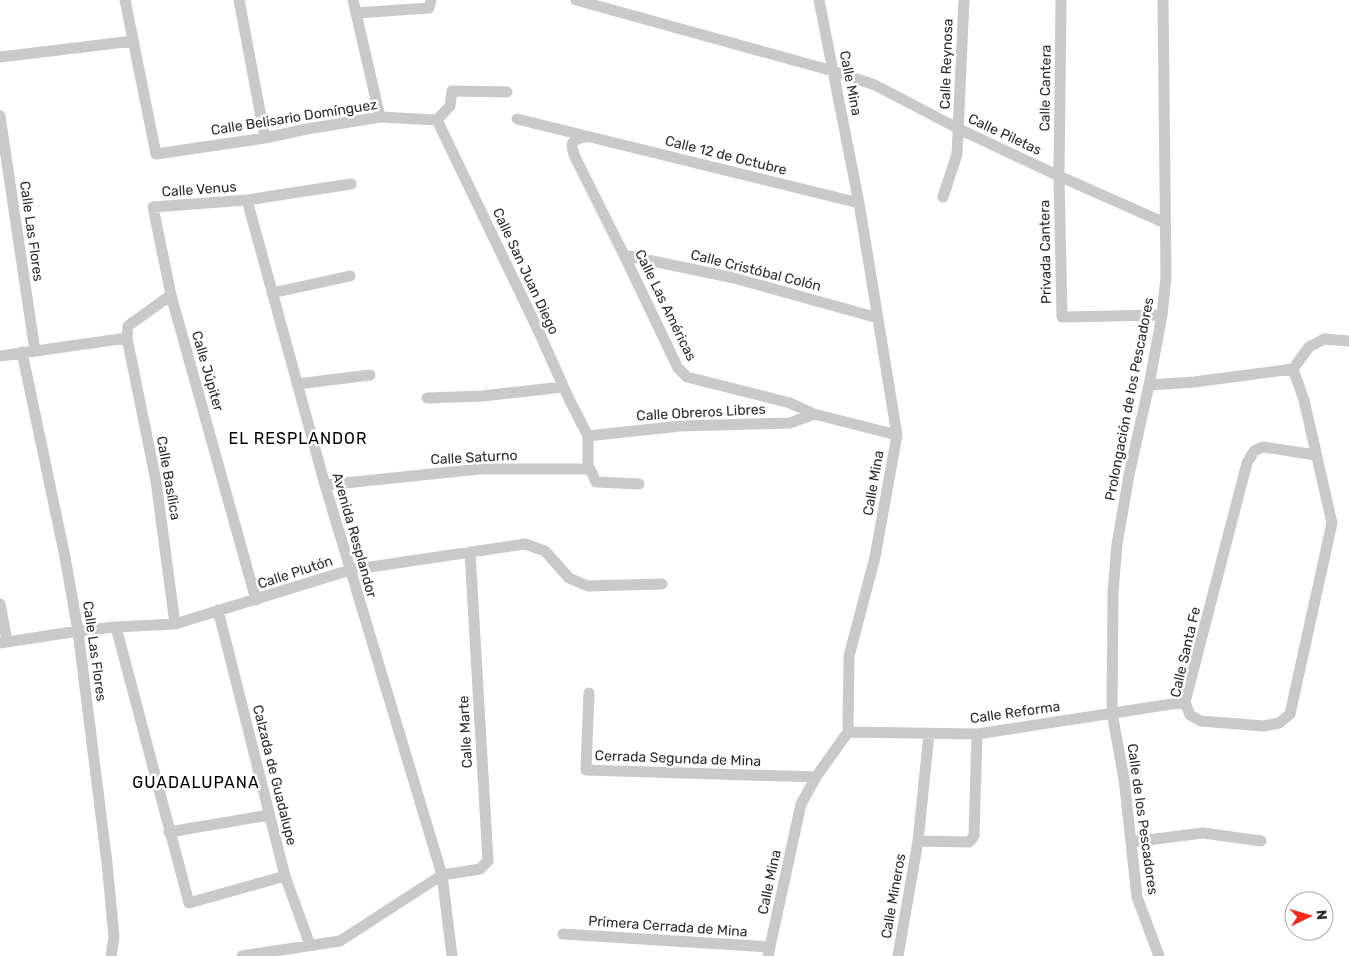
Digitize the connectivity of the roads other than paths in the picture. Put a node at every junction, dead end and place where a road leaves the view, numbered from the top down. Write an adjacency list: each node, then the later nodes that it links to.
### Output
1 (126, 0): 11 (street)
2 (239, 0): 21 (street)
3 (353, 0): 10 (street)
4 (431, 0): 10 (street)
5 (576, 0): 13 (street, Calle Piletas)
6 (819, 0): 13 (street, Calle Mina)
7 (964, 0): 19 (street, Calle Reynosa)
8 (1061, 0): 22 (street, Calle Cantera)
9 (1163, 0): 28 (street, Prolongación de los Pescadores)
10 (356, 14): 16 (street)
11 (134, 41): 12 (street); 21 (street, Calle Belisario Domínguez)
12 (0, 57)
13 (834, 71): 19 (street, Calle Piletas); 26 (street, Calle Mina)
14 (507, 92): 18 (street)
15 (0, 116): 37 (street, Calle Las Flores)
16 (380, 117): 18 (street, Calle Belisario Domínguez); 21 (street, Calle Belisario Domínguez)
17 (517, 119): 20 (street, Calle 12 de Octubre)
18 (437, 120): 44 (street, Calle San Juan Diego)
19 (959, 129): 22 (street, Calle Piletas); 24 (street, Calle Reynosa)
20 (585, 137): 26 (street, Calle 12 de Octubre); 29 (street, Calle Las Américas)
21 (265, 138)
22 (1059, 176): 28 (street, Calle Piletas); 33 (street, Privada Cantera)
23 (351, 184): 25 (street, Calle Venus)
24 (943, 197)
25 (247, 200): 27 (street, Calle Venus); 31 (street, Avenida Resplandor)
26 (859, 203): 34 (street, Calle Mina)
27 (153, 207): 32 (street, Calle Júpiter)
28 (1165, 223): 33 (street, Prolongación de los Pescadores)
29 (624, 255): 34 (street, Calle Cristóbal Colón); 46 (street, Calle Las Américas)
30 (350, 276): 31 (street)
31 (272, 293): 42 (street, Avenida Resplandor)
32 (171, 295): 35 (street); 56 (street, Calle Júpiter)
33 (1162, 315): 43 (street, Prolongación de los Pescadores)
34 (878, 318): 47 (street, Calle Mina)
35 (127, 338): 37 (street); 59 (street, Calle Basílica)
36 (1349, 341): 40 (street)
37 (35, 350): 38 (street)
38 (22, 352): 39 (street); 61 (street, Calle Las Flores)
39 (0, 356)
40 (1293, 369): 43 (street); 49 (street)
41 (370, 375): 42 (street)
42 (297, 384): 52 (street, Avenida Resplandor)
43 (1149, 385): 65 (street, Prolongación de los Pescadores)
44 (563, 387): 45 (street); 48 (street, Calle San Juan Diego)
45 (428, 398)
46 (814, 414): 47 (street, Calle Las Américas); 48 (street, Calle Obreros Libres)
47 (897, 435): 66 (street, Calle Mina)
48 (588, 436): 50 (street)
49 (1316, 455): 64 (street, Calle Santa Fe); 64 (street, Calle Santa Fe)
50 (590, 470): 51 (street); 52 (street, Calle Saturno)
51 (639, 484)
52 (325, 485): 54 (street, Avenida Resplandor)
53 (470, 552): 54 (street, Calle Plutón); 55 (street, Calle Plutón); 75 (street, Calle Marte)
54 (350, 570): 56 (street, Calle Plutón); 75 (street, Avenida Resplandor)
55 (662, 584)
56 (256, 600): 58 (street, Calle Plutón)
57 (0, 604): 62 (street)
58 (218, 610): 59 (street, Calle Plutón); 70 (street, Calzada de Guadalupe)
59 (175, 624): 60 (street, Calle Plutón)
60 (116, 627): 61 (street, Calle Plutón); 71 (street)
61 (78, 631): 62 (street, Calle Plutón); 80 (street, Calle Las Flores)
62 (4, 642)
63 (589, 693): 69 (street, Cerrada Segunda de Mina)
64 (1185, 702): 65 (street, Calle Reforma)
65 (1112, 713): 68 (street, Calle Reforma); 74 (street, Calle de los Pescadores)
66 (848, 732): 67 (street, Calle Reforma); 69 (street, Calle Mina)
67 (929, 734): 68 (street, Calle Reforma); 72 (street, Calle Mineros)
68 (977, 734): 72 (street)
69 (816, 777): 79 (street, Calle Mina)
70 (269, 815): 71 (street); 76 (street, Calzada de Guadalupe)
71 (169, 832): 76 (street)
72 (918, 841): 83 (street, Calle Mineros)
73 (1261, 841): 74 (street)
74 (1131, 842): 84 (street, Calle de los Pescadores)
75 (442, 875): 78 (street); 82 (street, Avenida Resplandor)
76 (285, 876): 78 (street, Calzada de Guadalupe)
77 (564, 934): 79 (street, Primera Cerrada de Mina)
78 (310, 946): 81 (street)
79 (769, 952)
80 (111, 956)
81 (242, 956)
82 (452, 956)
83 (898, 956)
84 (1159, 956)

